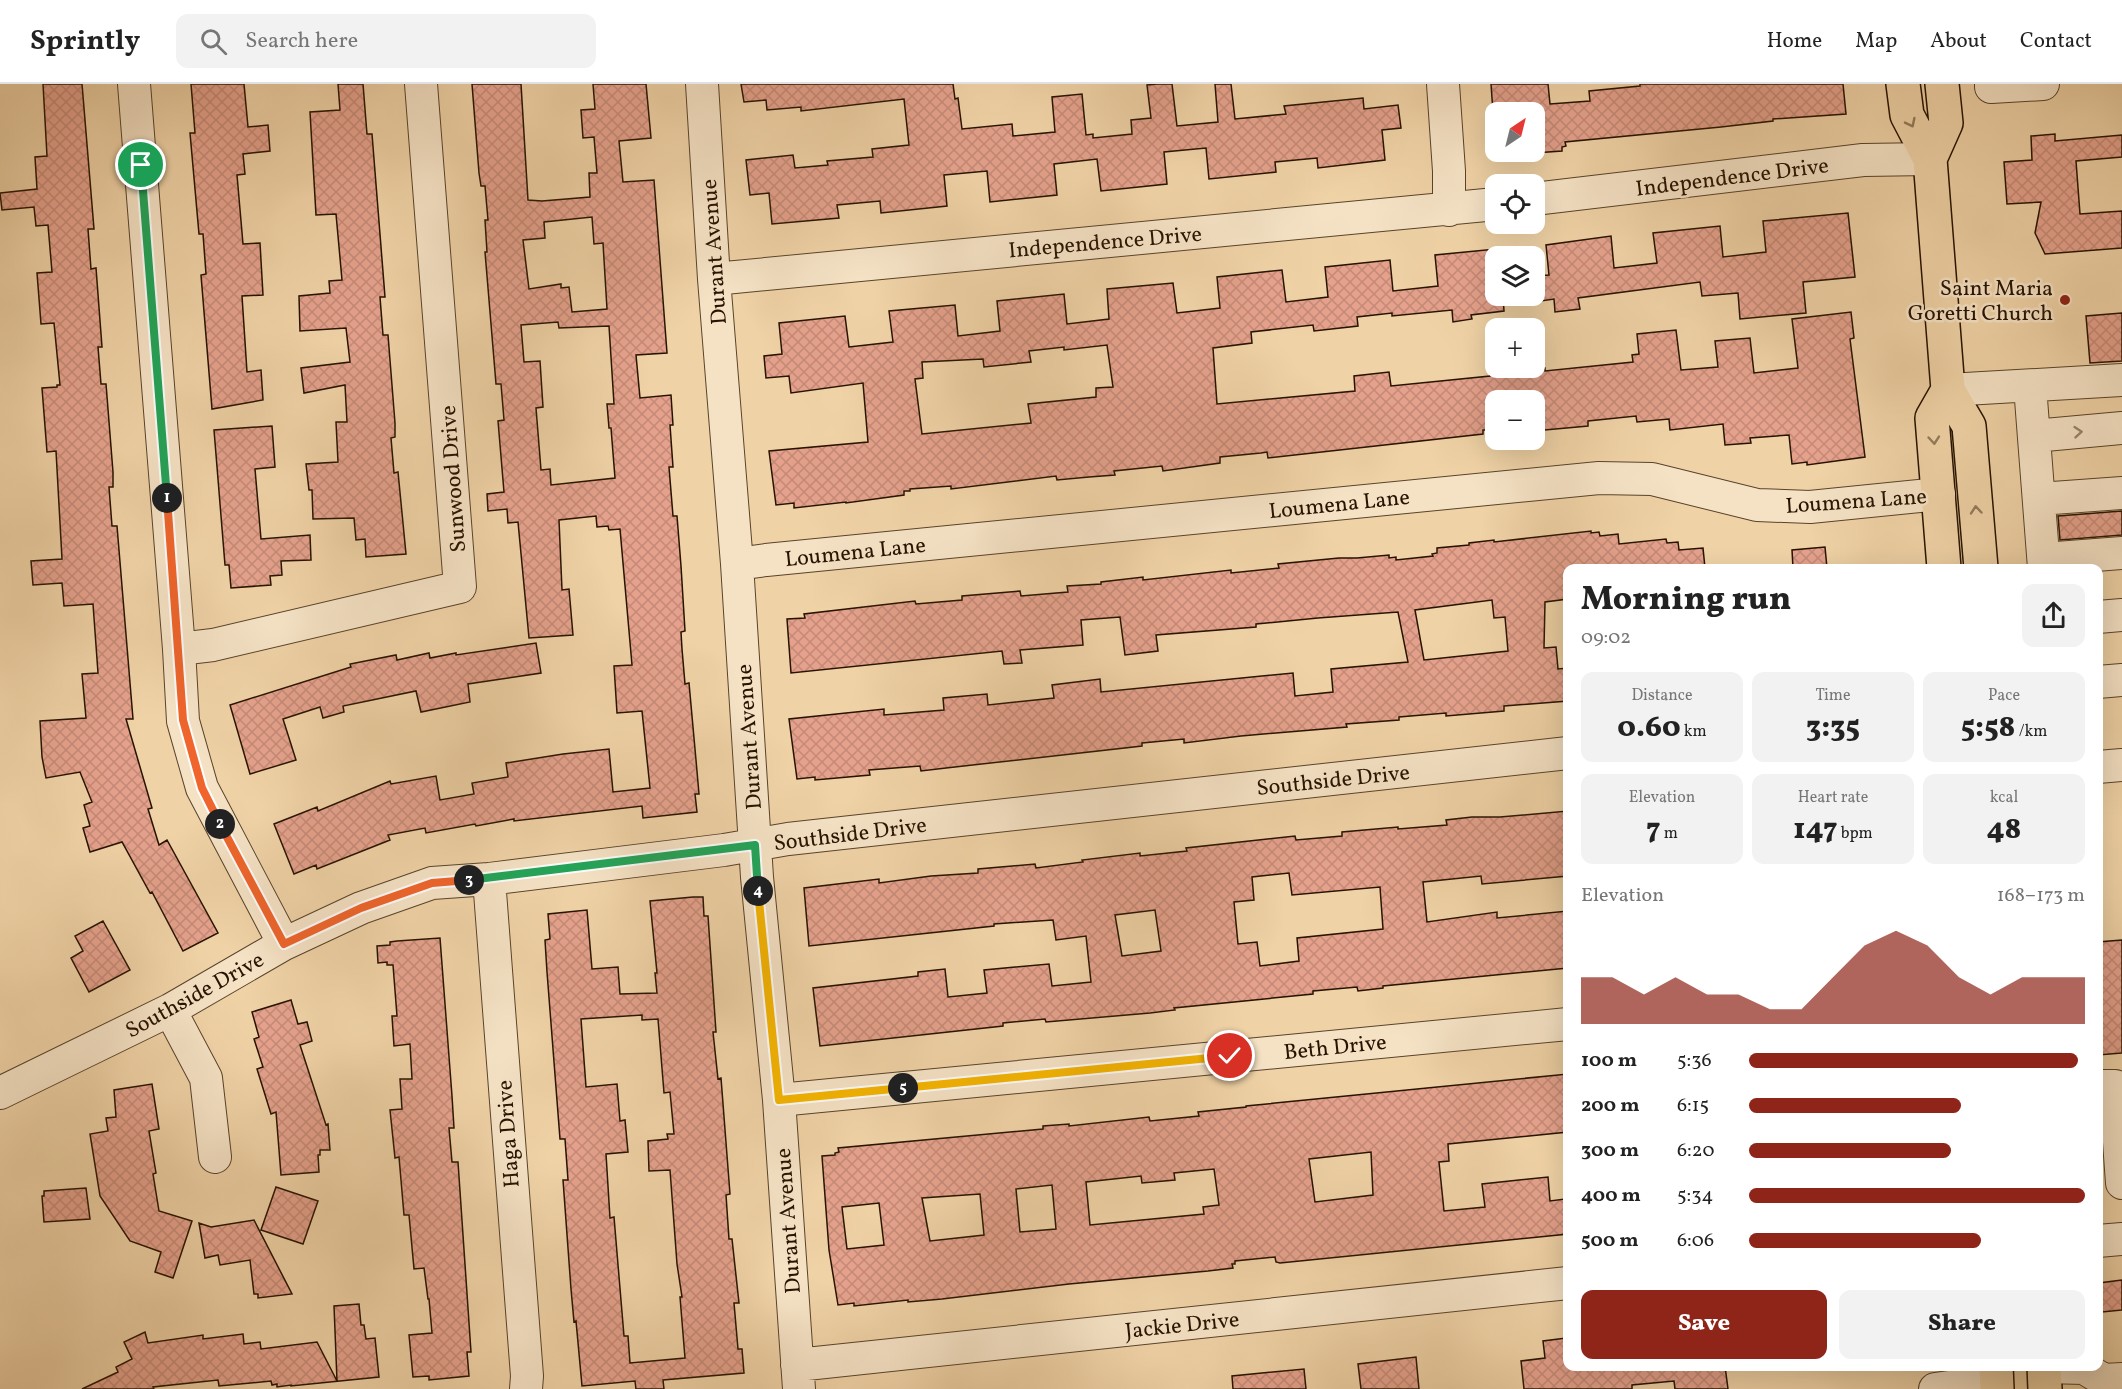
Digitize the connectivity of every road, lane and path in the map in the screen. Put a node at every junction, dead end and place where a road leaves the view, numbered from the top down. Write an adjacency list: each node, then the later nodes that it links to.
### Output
1 (134, 84): 29 (street)
2 (421, 84): 29 (street, Sunwood Drive)
3 (702, 84): 13 (street, Durant Avenue)
4 (1443, 84): 12 (street)
5 (1903, 84): 9 (main road, one-way to 9)
6 (1942, 84): 9 (main road)
7 (1991, 84): 8 (street)
8 (2043, 84)
9 (1930, 159): 10 (street, Independence Drive); 16 (main road)
10 (1545, 199)
11 (1485, 205): 12 (street, Independence Drive)
12 (1449, 210): 13 (street, Independence Drive)
13 (714, 279): 23 (street, Durant Avenue)
14 (2122, 381): 15 (street)
15 (2030, 386): 16 (street); 18 (street)
16 (1948, 390): 20 (main road, one-way to 20); 25 (main road, one-way to 16)
17 (2122, 428): 18 (street, one-way to 17)
18 (2034, 436): 21 (street)
19 (2122, 493): 21 (street)
20 (1939, 494): 23 (street, Loumena Lane); 24 (main road)
21 (2039, 499): 26 (street)
22 (2122, 553): 26 (street)
23 (737, 564): 35 (street, Durant Avenue)
24 (1944, 564)
25 (1981, 564)
26 (2044, 564)
27 (2122, 615): 28 (street)
28 (2103, 617)
29 (179, 649): 37 (street)
30 (2122, 680): 31 (street)
31 (2103, 682)
32 (1563, 754): 35 (street, Southside Drive)
33 (2122, 765): 34 (street)
34 (2103, 767)
35 (755, 845): 36 (street, Southside Drive); 42 (street, Durant Avenue)
36 (489, 879): 37 (street, Southside Drive); 53 (street, Haga Drive)
37 (284, 944): 38 (street, Southside Drive)
38 (170, 1010): 41 (street, Southside Drive); 43 (street)
39 (1563, 1024): 42 (street, Beth Drive)
40 (2112, 1085): 44 (street)
41 (0, 1093)
42 (779, 1100): 50 (street, Durant Avenue)
43 (215, 1157)
44 (2122, 1183)
45 (2122, 1239): 46 (street)
46 (2103, 1241)
47 (1563, 1284): 50 (street, Jackie Drive)
48 (2044, 1371): 55 (main road)
49 (2089, 1371): 52 (street)
50 (798, 1377)
51 (1996, 1378): 54 (street)
52 (2111, 1383)
53 (526, 1389)
54 (1935, 1389)
55 (2045, 1389)

